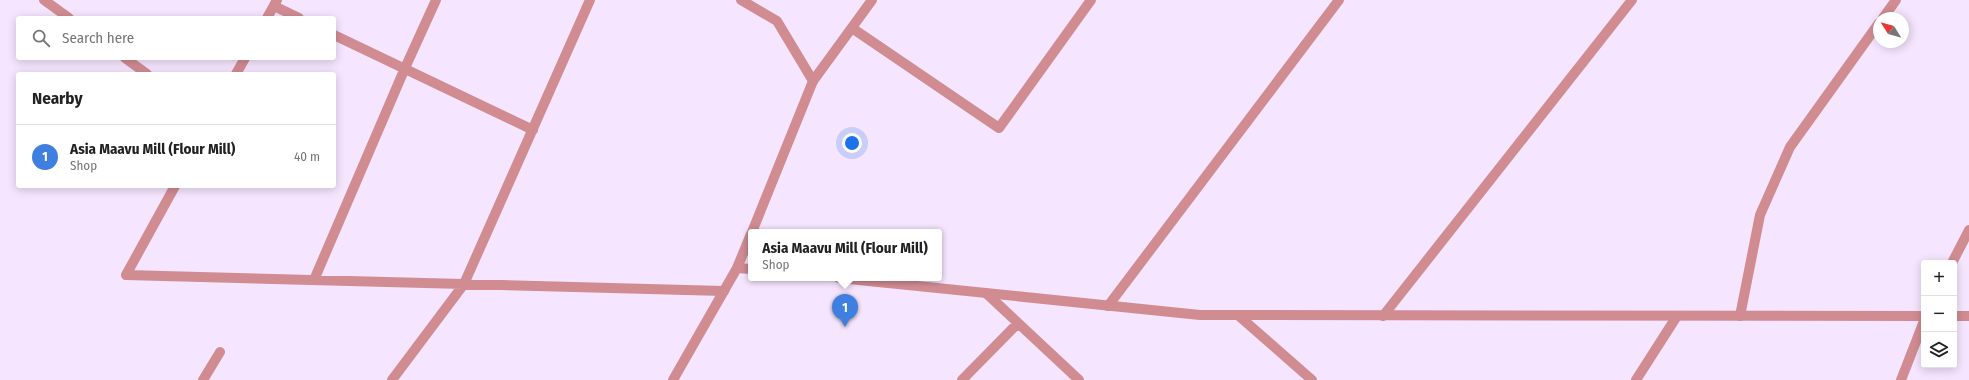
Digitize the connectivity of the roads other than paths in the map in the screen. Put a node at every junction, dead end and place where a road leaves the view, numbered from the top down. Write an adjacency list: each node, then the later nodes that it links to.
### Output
1 (44, 0): 12 (street)
2 (436, 0): 20 (street)
3 (590, 0): 24 (street)
4 (741, 0): 23 (street)
5 (872, 0): 15 (street)
6 (1091, 0): 15 (street)
7 (1339, 0): 37 (street)
8 (1632, 0): 39 (street)
9 (1896, 0): 11 (street)
10 (275, 3): 13 (street); 14 (street)
11 (1887, 12)
12 (66, 16)
13 (268, 16)
14 (296, 16)
15 (852, 28): 23 (street)
16 (1873, 31): 41 (street)
17 (336, 36): 20 (street)
18 (128, 60): 21 (street)
19 (244, 60): 22 (street)
20 (405, 68): 24 (street); 32 (street)
21 (144, 72)
22 (237, 72)
23 (813, 80): 26 (street)
24 (533, 130): 34 (street)
25 (174, 188): 32 (street)
26 (753, 229)
27 (1969, 230): 29 (street)
28 (748, 240): 30 (street)
29 (1954, 260)
30 (737, 268): 31 (street); 35 (street)
31 (748, 269)
32 (314, 280): 34 (street)
33 (868, 281): 36 (street)
34 (464, 284): 35 (street); 49 (street)
35 (724, 292): 50 (street)
36 (986, 293): 37 (street); 45 (street)
37 (1108, 306): 38 (street)
38 (1239, 316): 39 (street); 53 (street)
39 (1384, 316): 40 (street)
40 (1677, 316): 41 (street); 54 (street)
41 (1740, 316): 42 (street)
42 (1921, 316)
43 (1957, 316): 44 (street)
44 (1969, 316)
45 (1018, 324): 51 (street); 52 (street)
46 (1921, 329): 55 (street)
47 (220, 352): 48 (street)
48 (203, 380)
49 (392, 380)
50 (673, 380)
51 (962, 380)
52 (1079, 380)
53 (1312, 380)
54 (1636, 380)
55 (1901, 380)

